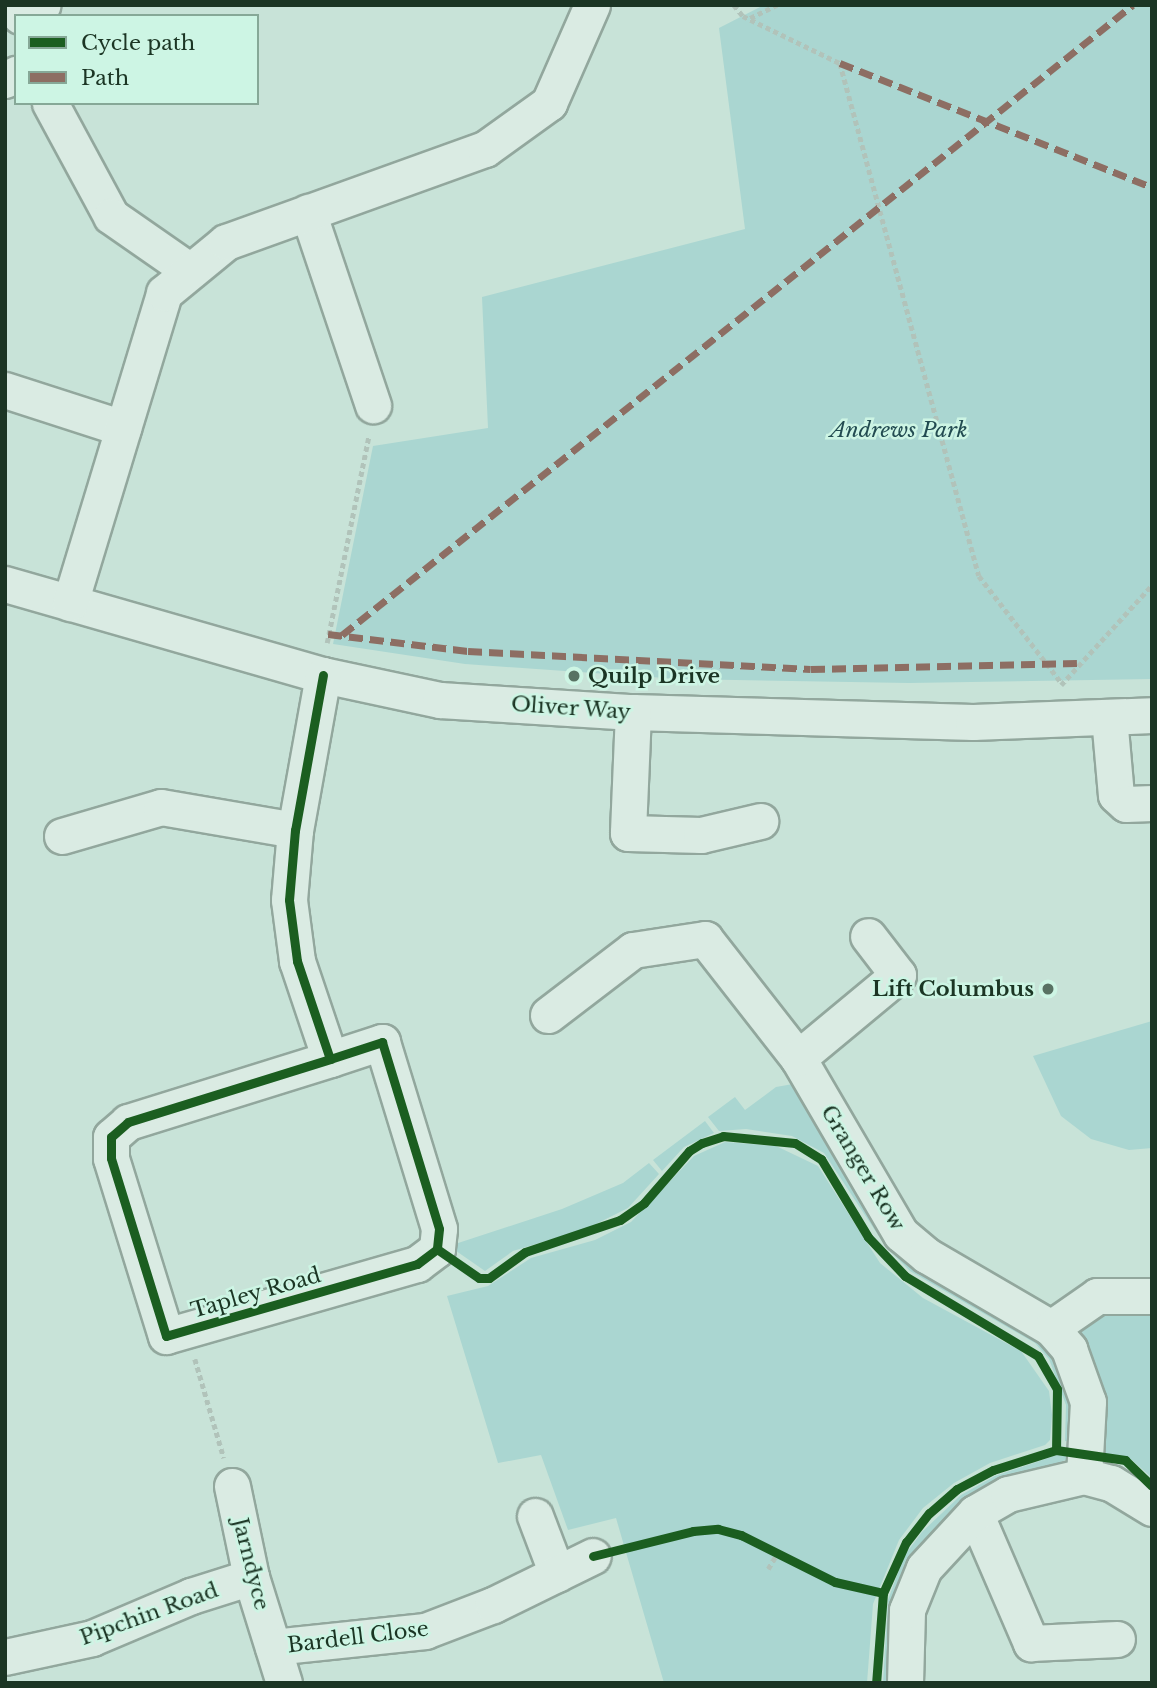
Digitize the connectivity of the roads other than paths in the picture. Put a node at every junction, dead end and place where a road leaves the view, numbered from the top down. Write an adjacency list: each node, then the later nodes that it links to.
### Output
1 (43, 5): 3 (street)
2 (592, 5): 5 (street)
3 (24, 14)
4 (51, 105): 6 (street)
5 (309, 212): 6 (street); 8 (street)
6 (190, 271): 9 (street)
7 (5, 390): 9 (street)
8 (373, 405)
9 (123, 428): 11 (street)
10 (5, 584): 11 (street, Oliver Way)
11 (70, 603): 12 (street, Oliver Way)
12 (323, 675): 13 (street, Oliver Way); 18 (street)
13 (633, 712): 15 (street, Oliver Way); 17 (street)
14 (1152, 715): 15 (street, Oliver Way)
15 (1109, 717): 16 (street)
16 (1152, 803)
17 (760, 821)
18 (295, 830): 19 (street); 23 (street)
19 (62, 836)
20 (868, 936): 22 (street)
21 (548, 1015): 22 (street, Granger Row)
22 (798, 1058): 25 (street, Granger Row)
23 (330, 1059): 23 (street, Tapley Road)
24 (1152, 1296): 25 (street)
25 (1051, 1328): 26 (street, Granger Row)
26 (1084, 1476): 28 (street); 29 (street)
27 (232, 1486): 33 (street, Jarndyce)
28 (1152, 1508)
29 (975, 1513): 34 (street); 38 (street)
30 (535, 1516): 32 (street)
31 (593, 1556): 32 (street, Bardell Close)
32 (557, 1574): 35 (street, Bardell Close)
33 (251, 1577): 35 (street, Jarndyce); 36 (street, Pipchin Road)
34 (1117, 1639)
35 (273, 1647): 37 (street, Jarndyce)
36 (5, 1657)
37 (284, 1683)
38 (905, 1683)

